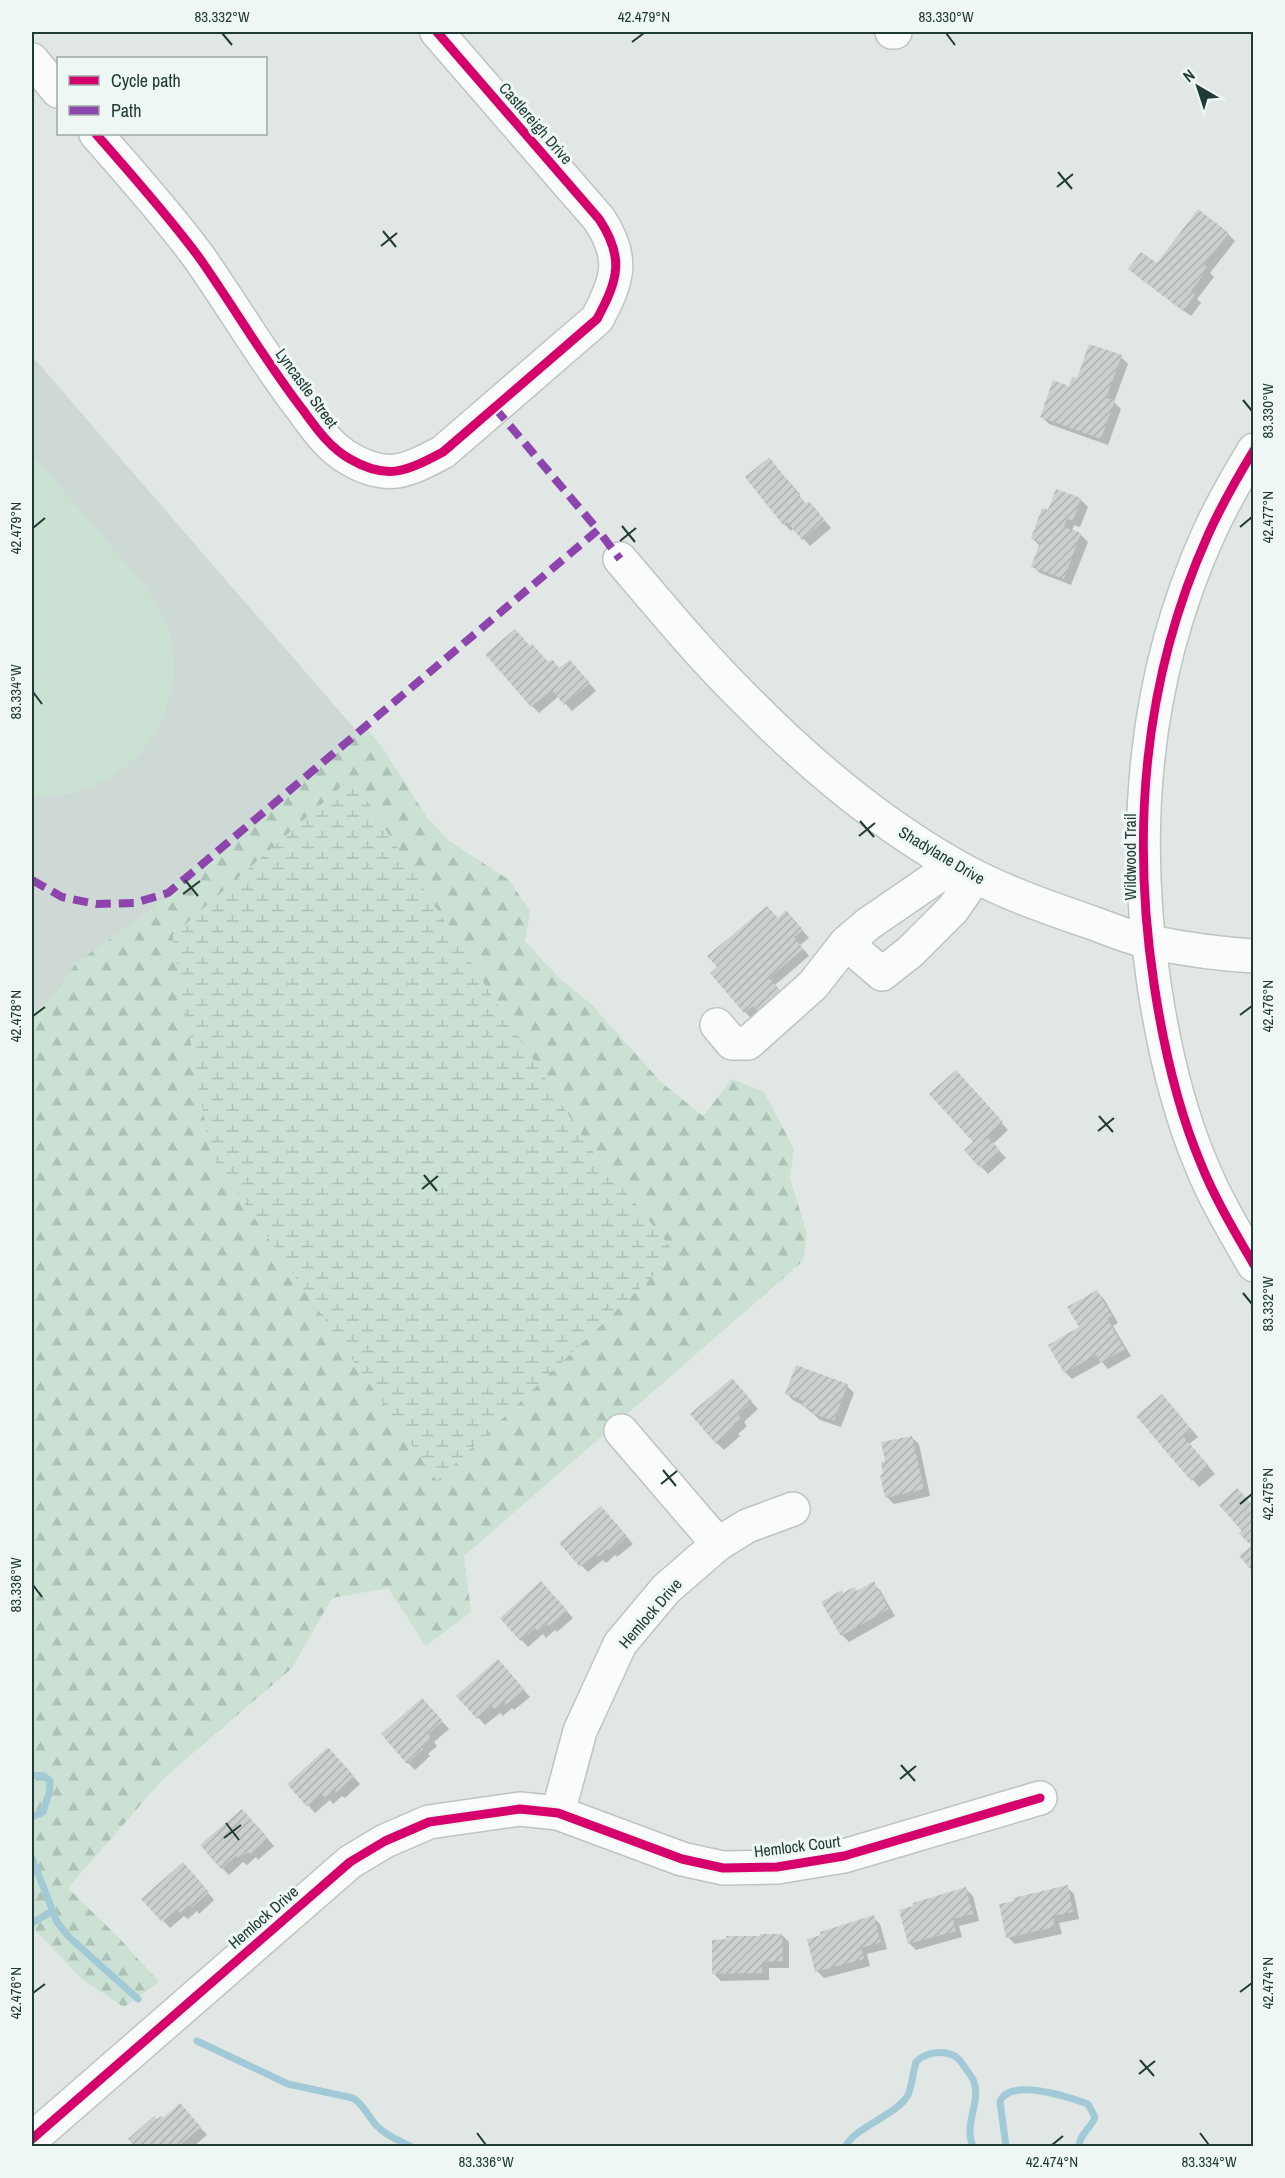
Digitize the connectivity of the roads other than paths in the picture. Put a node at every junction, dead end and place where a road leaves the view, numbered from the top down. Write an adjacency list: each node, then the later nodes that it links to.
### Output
1 (437, 32): 5 (street, Castlereigh Drive)
2 (32, 60): 3 (street)
3 (57, 90)
4 (97, 135): 5 (street, Lyncastle Street)
5 (610, 236)
6 (1254, 450): 9 (street, Wildwood Trail)
7 (620, 559): 8 (street, Shadylane Drive)
8 (964, 871): 9 (street, Shadylane Drive); 10 (street); 10 (street)
9 (1148, 942): 11 (street, Shadylane Drive); 13 (street, Wildwood Trail)
10 (846, 943): 12 (street)
11 (1254, 956)
12 (717, 1025)
13 (1254, 1264)
14 (621, 1431): 16 (street)
15 (793, 1509): 16 (street, Hemlock Drive)
16 (718, 1544): 18 (street, Hemlock Drive)
17 (1040, 1798): 18 (street, Hemlock Court)
18 (558, 1814): 19 (street, Hemlock Drive)
19 (32, 2139)

